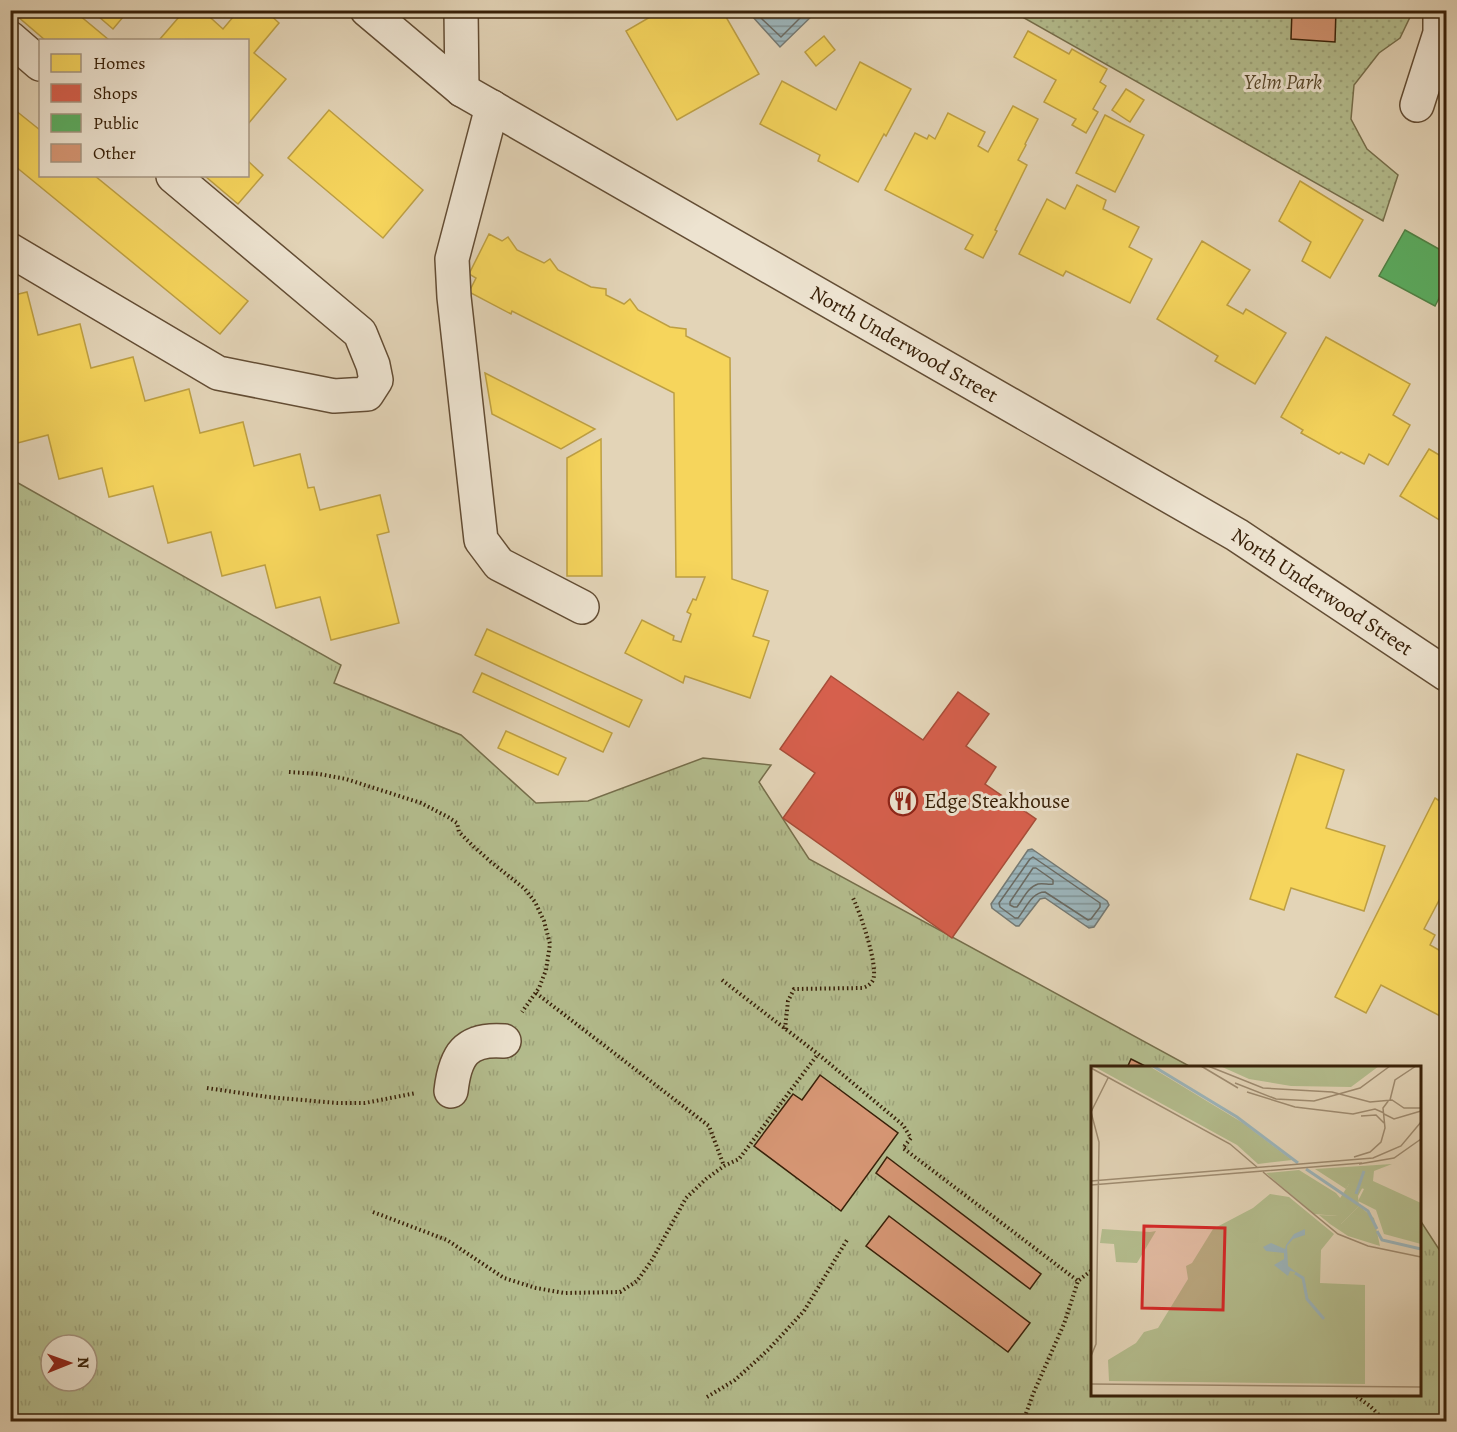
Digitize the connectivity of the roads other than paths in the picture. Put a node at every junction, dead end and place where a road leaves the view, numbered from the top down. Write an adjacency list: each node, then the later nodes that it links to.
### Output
1 (366, 10): 6 (street, North Underwood Street)
2 (461, 10): 6 (street)
3 (1440, 10): 7 (street)
4 (10, 38): 5 (street)
5 (39, 63)
6 (462, 90): 8 (street, North Underwood Street)
7 (1417, 105)
8 (492, 107): 11 (street); 12 (street, North Underwood Street)
9 (174, 177): 10 (street)
10 (10, 250)
11 (582, 607)
12 (1446, 674)
13 (504, 1041): 14 (street)
14 (451, 1091)

